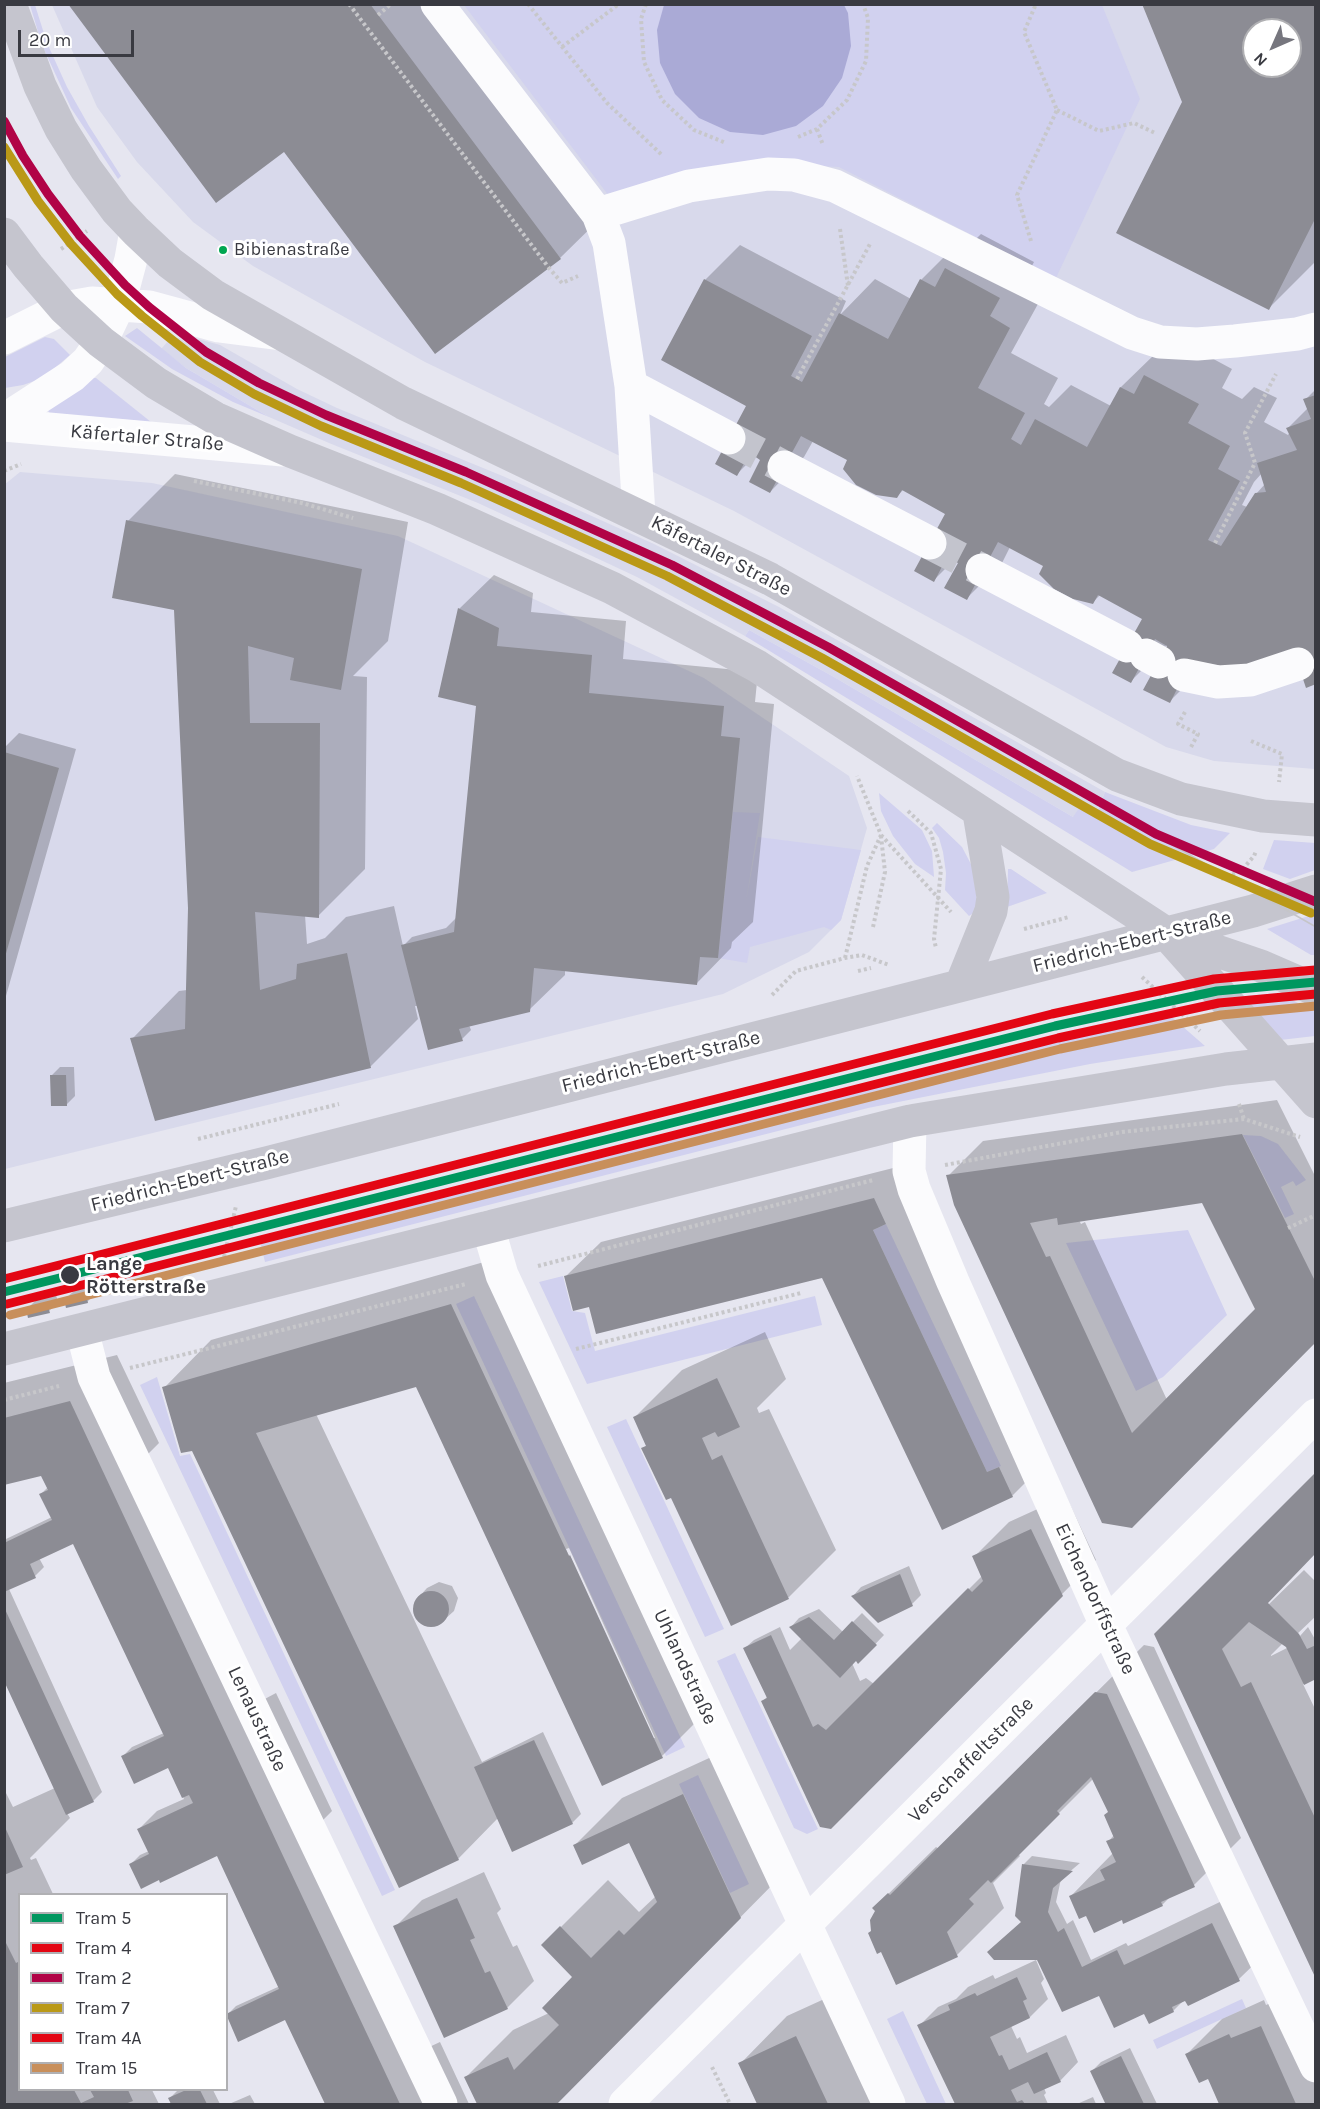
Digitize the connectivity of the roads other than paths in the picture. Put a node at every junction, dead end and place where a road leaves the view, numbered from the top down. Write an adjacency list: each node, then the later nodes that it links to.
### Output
1 (10, 4): 4 (main road)
2 (437, 4): 3 (street)
3 (598, 214): 8 (street); 12 (street)
4 (127, 221): 6 (street); 9 (main road)
5 (4, 234): 7 (main road, Käfertaler Straße)
6 (119, 304): 7 (street, Käfertaler Straße); 9 (street, Käfertaler Straße); 11 (street)
7 (64, 308): 10 (street, Käfertaler Straße); 11 (main road, Käfertaler Straße)
8 (1306, 331)
9 (281, 334): 18 (main road, Käfertaler Straße)
10 (4, 338)
11 (101, 342): 13 (street); 16 (main road, Käfertaler Straße)
12 (631, 386): 15 (street); 18 (street)
13 (4, 420)
14 (4, 424): 16 (street, Käfertaler Straße)
15 (729, 438)
16 (290, 451): 22 (main road, Käfertaler Straße)
17 (784, 467): 19 (street)
18 (639, 515): 23 (main road, Käfertaler Straße)
19 (930, 543)
20 (982, 570): 21 (street)
21 (1298, 664)
22 (979, 813): 25 (main road, Käfertaler Straße); 26 (main road)
23 (1316, 820)
24 (1316, 891): 25 (main road, Friedrich-Ebert-Straße)
25 (1166, 933): 26 (main road, Friedrich-Ebert-Straße); 27 (main road); 29 (main road, Käfertaler Straße)
26 (961, 985): 32 (main road, Friedrich-Ebert-Straße)
27 (1316, 990)
28 (1316, 1059): 29 (main road)
29 (1280, 1062): 30 (main road, Käfertaler Straße); 31 (main road)
30 (1316, 1102)
31 (910, 1121): 33 (main road); 37 (street, Eichendorffstraße)
32 (4, 1226)
33 (488, 1227): 34 (main road); 38 (street, Uhlandstraße)
34 (82, 1330): 35 (main road); 40 (street, Lenaustraße)
35 (4, 1349)
36 (1316, 1415): 37 (street, Verschaffeltstraße)
37 (1106, 1625): 38 (street, Verschaffeltstraße); 39 (street, Eichendorffstraße)
38 (805, 1926): 41 (street, Verschaffeltstraße); 42 (street, Uhlandstraße)
39 (1316, 2066)
40 (441, 2104)
41 (626, 2104)
42 (889, 2104)

